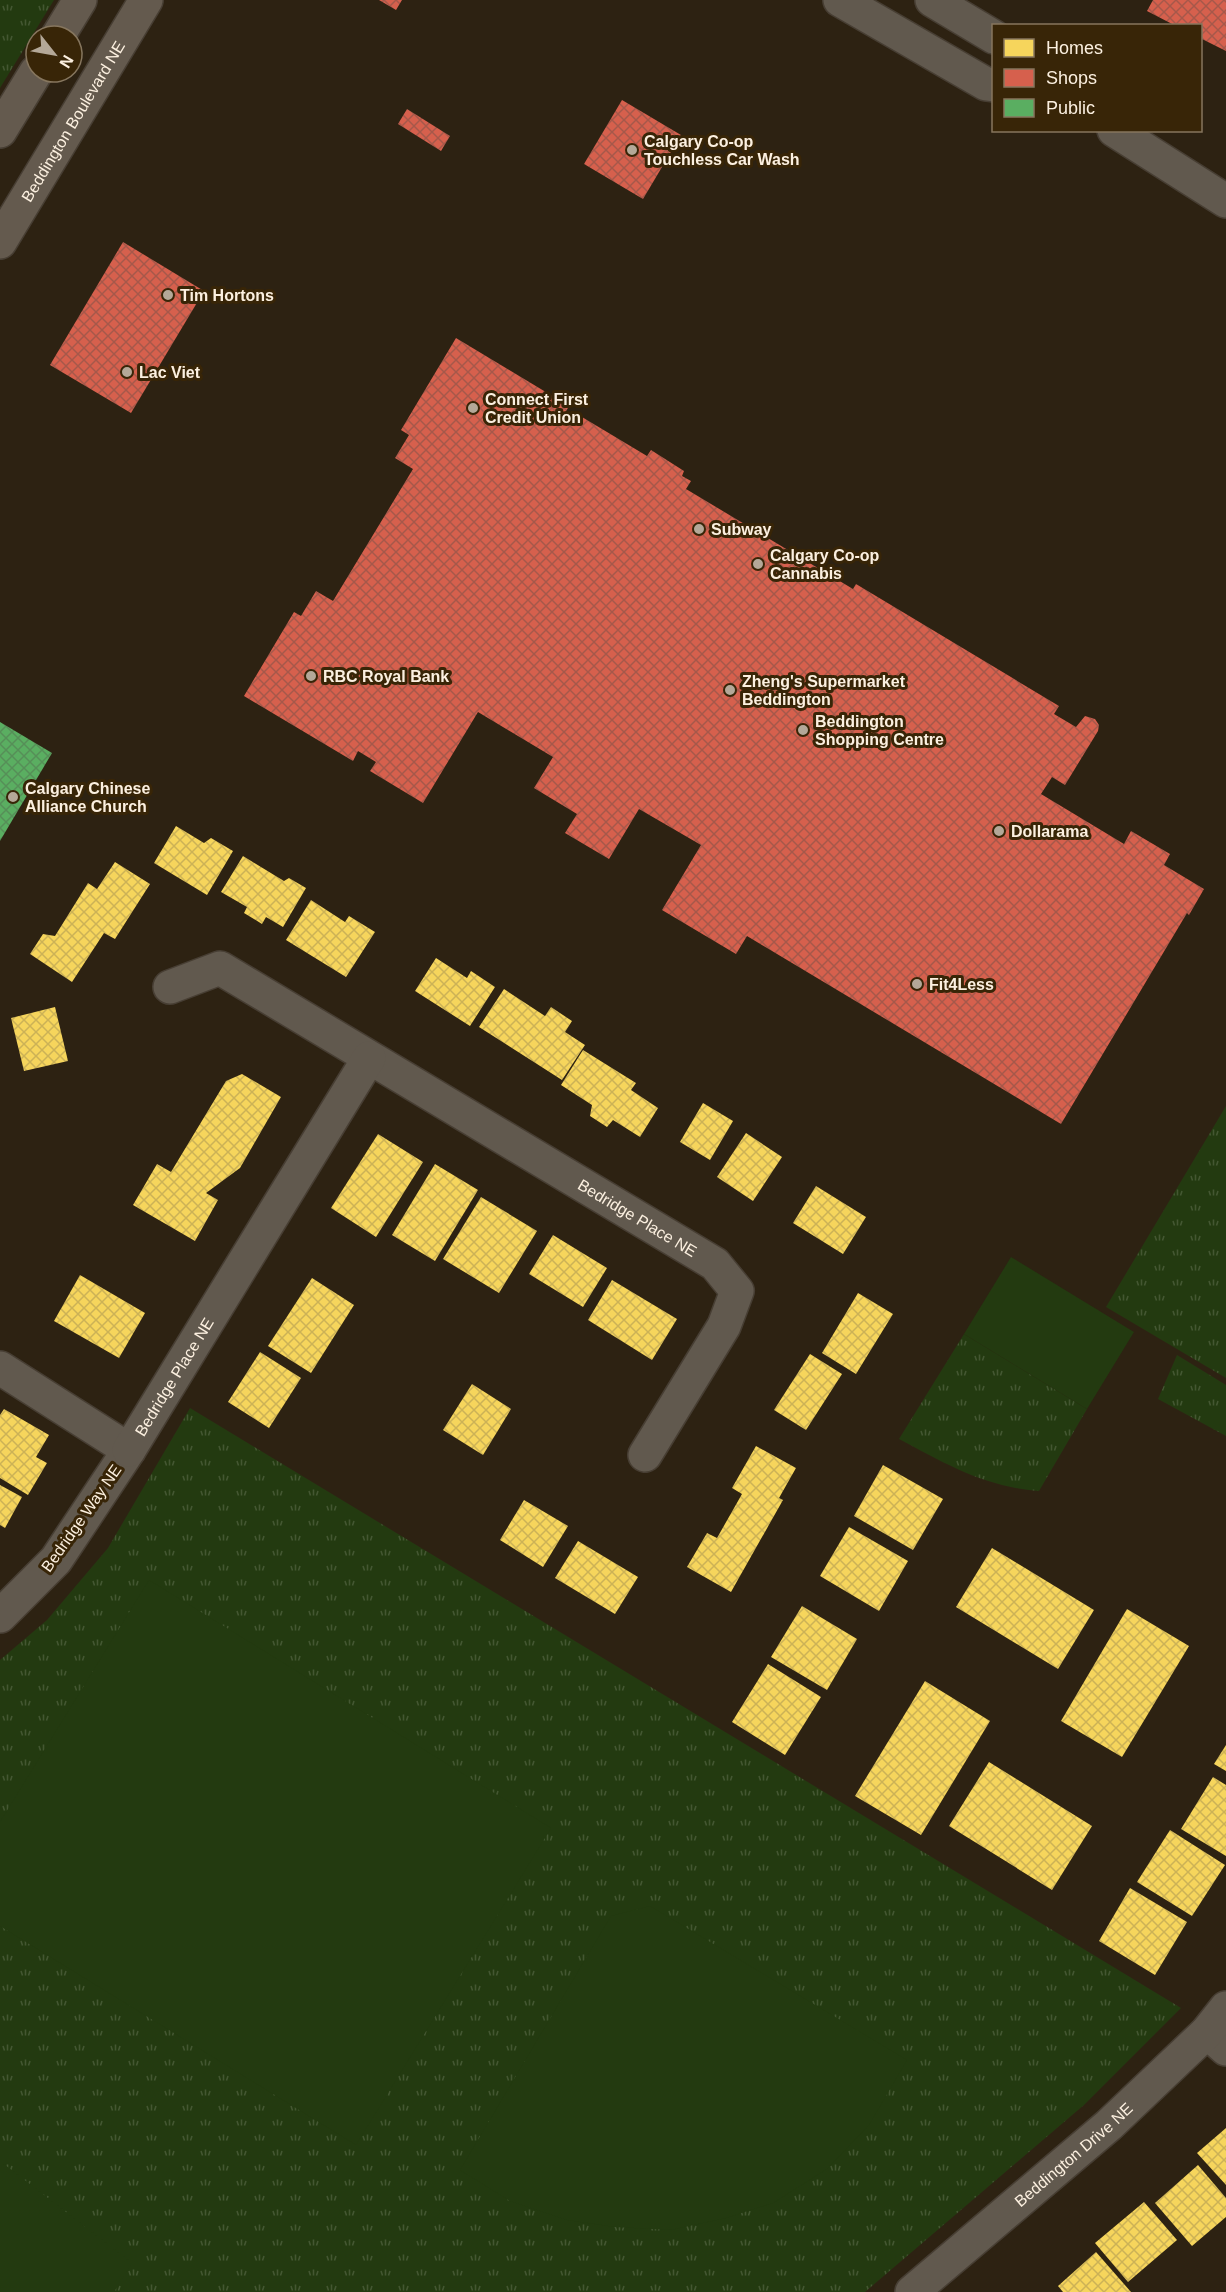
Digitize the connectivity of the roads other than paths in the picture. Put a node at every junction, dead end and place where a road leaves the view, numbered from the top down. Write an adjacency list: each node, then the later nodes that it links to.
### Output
1 (80, 0): 5 (main road)
2 (146, 0): 12 (main road, Beddington Boulevard NE)
3 (840, 0): 8 (street)
4 (932, 0): 6 (street)
5 (65, 24)
6 (992, 36)
7 (29, 84): 9 (main road)
8 (992, 85)
9 (0, 131)
10 (1117, 132): 11 (street)
11 (1226, 201)
12 (0, 242)
13 (170, 987): 14 (street, Bedridge Place NE)
14 (369, 1058): 16 (street, Bedridge Place NE); 17 (street, Bedridge Place NE)
15 (0, 1368): 16 (street, Bedridge Way NE)
16 (129, 1450): 18 (street, Bedridge Way NE)
17 (645, 1455)
18 (0, 1616)
19 (1220, 2030): 20 (street, Beddington Drive NE)
20 (912, 2292)

